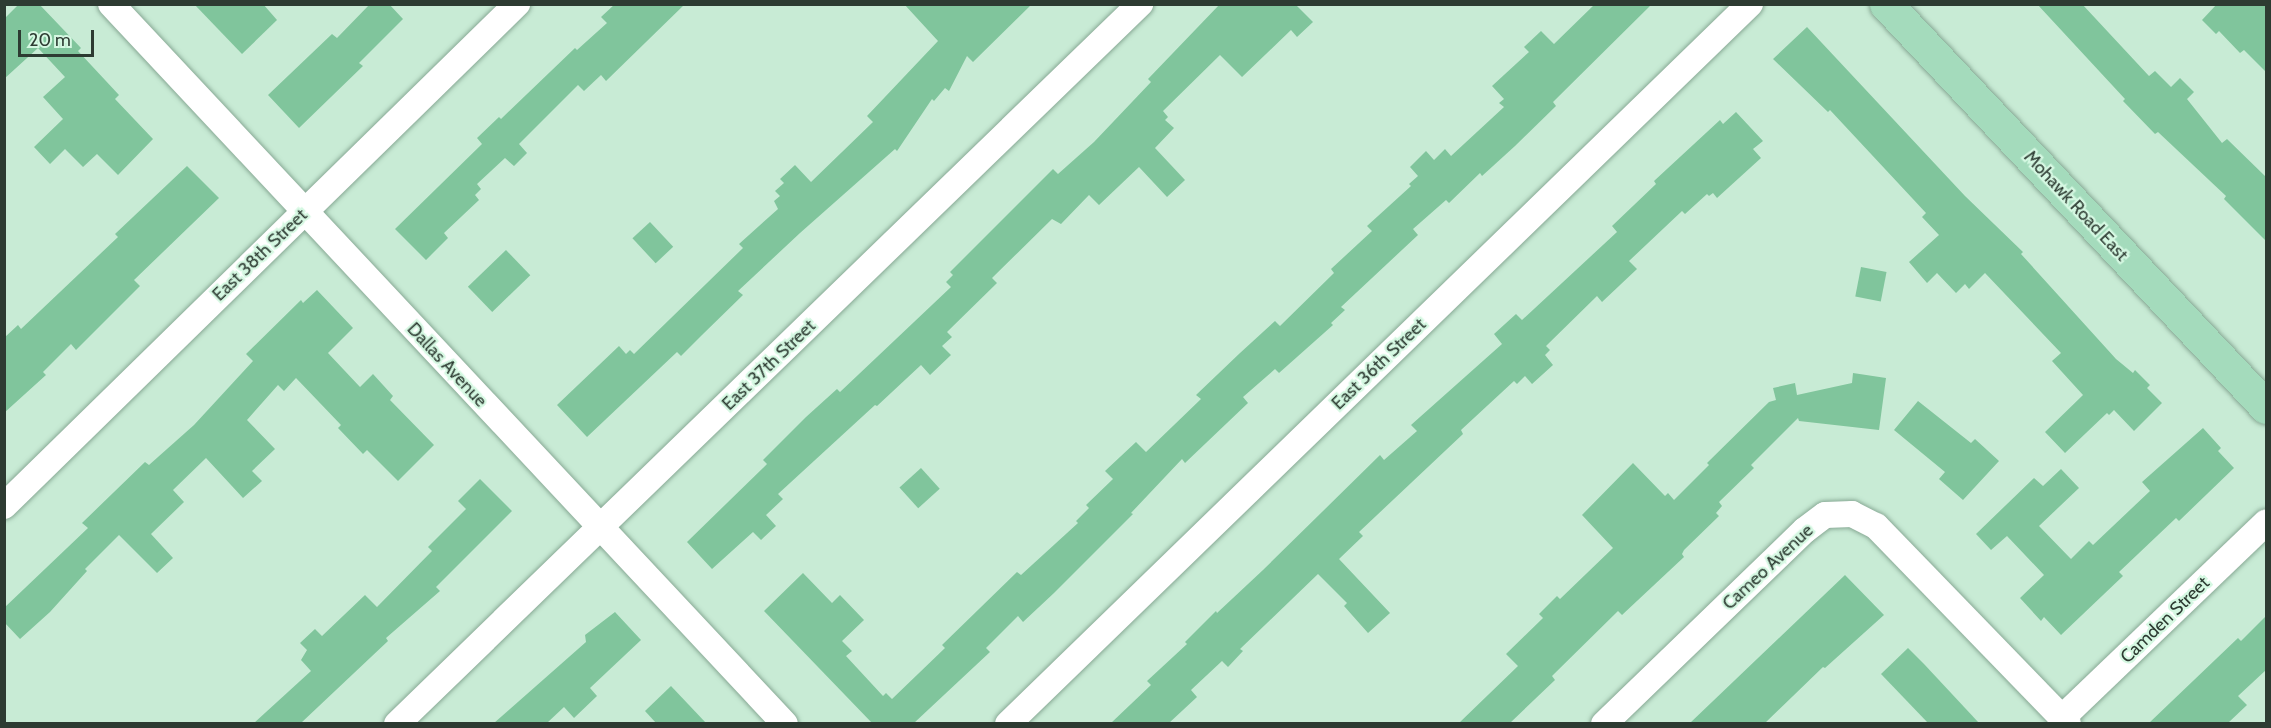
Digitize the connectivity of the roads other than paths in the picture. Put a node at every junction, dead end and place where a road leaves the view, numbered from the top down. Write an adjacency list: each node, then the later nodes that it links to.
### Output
1 (111, 4): 6 (street, Dallas Avenue)
2 (517, 4): 6 (street, East 38th Street)
3 (1140, 4): 10 (street, East 37th Street)
4 (1749, 4): 14 (street, East 36th Street)
5 (1886, 4): 7 (main road, Mohawk Road East)
6 (304, 212): 8 (street, East 38th Street); 10 (street, Dallas Avenue)
7 (2266, 407)
8 (4, 506)
9 (2266, 522): 11 (street, Camden Street)
10 (600, 528): 12 (street, East 37th Street); 13 (street, Dallas Avenue)
11 (2065, 720): 15 (street, Cameo Avenue)
12 (397, 723)
13 (786, 723)
14 (1008, 723)
15 (1604, 723)

